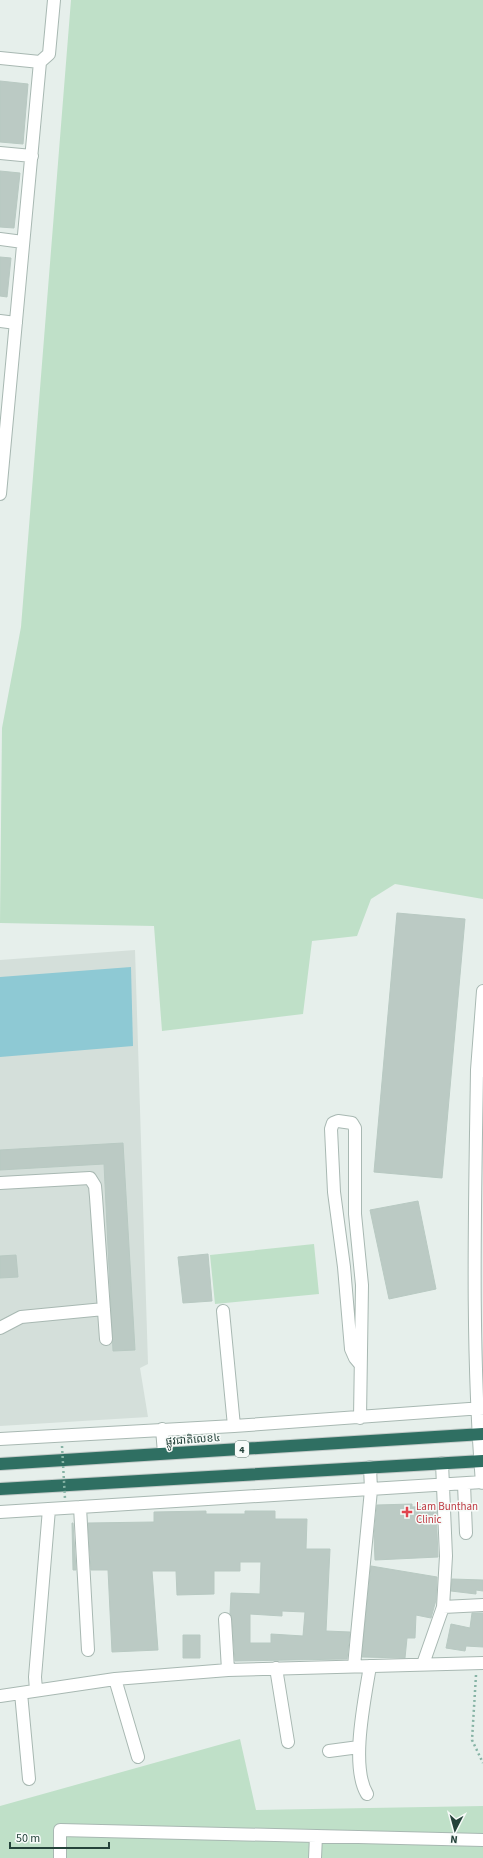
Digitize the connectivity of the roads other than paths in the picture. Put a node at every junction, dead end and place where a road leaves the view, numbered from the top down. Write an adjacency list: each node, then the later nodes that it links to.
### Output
1 (54, 0): 3 (street)
2 (0, 58): 3 (street)
3 (40, 62): 5 (street)
4 (0, 153): 5 (street)
5 (32, 156): 7 (street)
6 (0, 239): 7 (street)
7 (24, 242): 9 (street)
8 (0, 321): 9 (street)
9 (16, 323): 10 (street)
10 (4, 412): 11 (street)
11 (0, 494)
12 (483, 991): 13 (street)
13 (480, 1070): 20 (street)
14 (0, 1183): 15 (street)
15 (104, 1309): 17 (street); 18 (street)
16 (224, 1311): 22 (street)
17 (0, 1328)
18 (106, 1339)
19 (360, 1364): 19 (street); 21 (street)
20 (480, 1409): 21 (street); 24 (street)
21 (360, 1418): 22 (street)
22 (234, 1426): 23 (street)
23 (162, 1429): 25 (street); 26 (street)
24 (481, 1434): 26 (highway, ផ្លូវជាតិលេខ៤ / 4); 27 (street)
25 (0, 1439)
26 (164, 1454): 29 (highway, ផ្លូវជាតិលេខ៤ / 4)
27 (482, 1461): 28 (highway); 31 (street)
28 (442, 1463): 30 (highway); 33 (street)
29 (0, 1464)
30 (370, 1467): 34 (highway); 35 (street)
31 (482, 1482): 32 (street)
32 (464, 1484): 33 (street); 39 (street)
33 (443, 1485): 35 (street); 41 (street)
34 (0, 1490)
35 (371, 1490): 36 (street); 46 (street)
36 (80, 1507): 37 (street); 43 (street)
37 (49, 1509): 38 (street); 51 (street)
38 (0, 1512)
39 (466, 1534)
40 (483, 1605): 41 (street)
41 (443, 1607): 45 (street)
42 (225, 1619): 49 (street)
43 (88, 1650)
44 (479, 1663): 45 (street)
45 (423, 1664): 47 (street)
46 (354, 1666): 47 (street); 48 (street)
47 (370, 1666): 55 (street)
48 (276, 1668): 49 (street); 54 (street)
49 (228, 1670): 50 (street)
50 (115, 1679): 51 (street); 57 (street)
51 (36, 1690): 52 (street)
52 (21, 1693): 53 (street); 58 (street)
53 (0, 1696)
54 (288, 1742)
55 (359, 1747): 56 (street); 59 (street)
56 (329, 1751)
57 (138, 1756)
58 (29, 1778)
59 (367, 1794)
60 (316, 1836): 61 (street); 62 (street); 63 (street)
61 (483, 1840)
62 (60, 1858)
63 (315, 1858)

